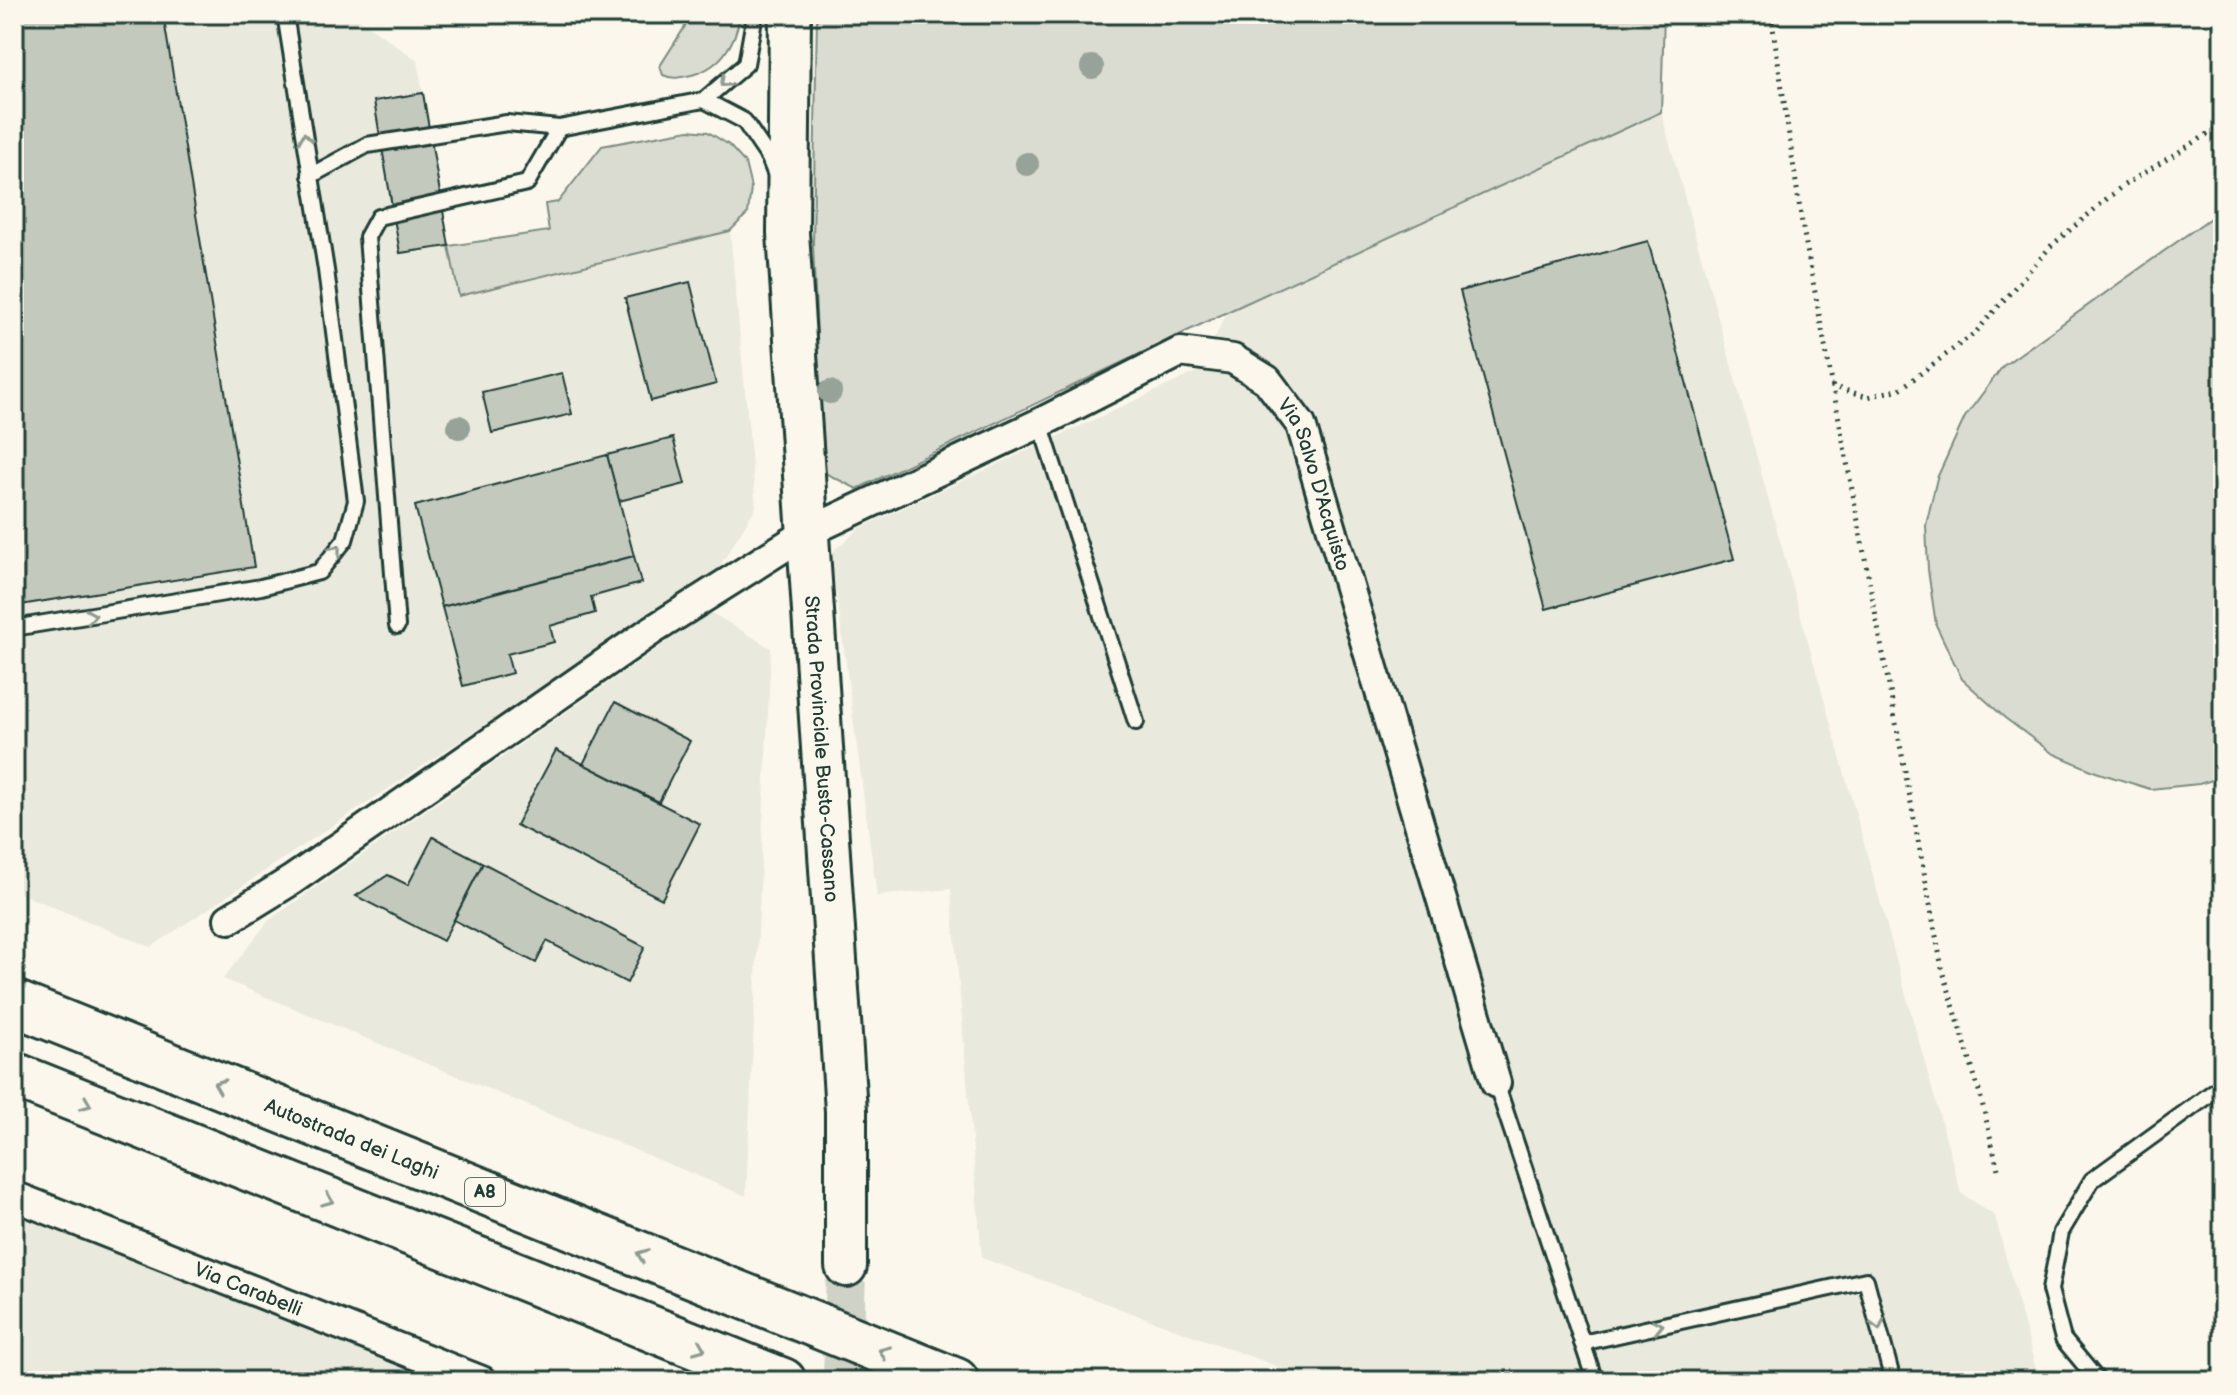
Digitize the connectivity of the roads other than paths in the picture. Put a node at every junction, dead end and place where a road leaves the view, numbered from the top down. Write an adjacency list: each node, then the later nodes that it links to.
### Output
1 (285, 14): 6 (lane, one-way to 1)
2 (755, 14): 4 (lane, one-way to 4)
3 (790, 14): 7 (main road, Strada Provinciale Busto-Cassano)
4 (704, 100): 5 (lane); 7 (lane)
5 (559, 128): 6 (lane); 10 (lane)
6 (310, 176): 11 (lane, one-way to 6)
7 (788, 218): 9 (main road, Strada Provinciale Busto-Cassano)
8 (1040, 423): 9 (street, Via Salvo D'Acquisto); 12 (lane); 16 (street, Via Salvo D'Acquisto)
9 (806, 533): 13 (street, Via Salvo D'Acquisto); 19 (main road, Strada Provinciale Busto-Cassano)
10 (397, 626)
11 (14, 628)
12 (1136, 722)
13 (229, 919)
14 (14, 1003): 23 (highway, Autostrada dei Laghi / A8, one-way to 14)
15 (14, 1075): 22 (highway, one-way to 22)
16 (1496, 1083): 20 (lane)
17 (2223, 1085): 26 (lane)
18 (14, 1196): 21 (street, Via Carabelli)
19 (846, 1266)
20 (1582, 1343): 24 (lane); 25 (lane, one-way to 25)
21 (482, 1381)
22 (783, 1381)
23 (956, 1381)
24 (1595, 1381)
25 (1893, 1381)
26 (2098, 1381)

